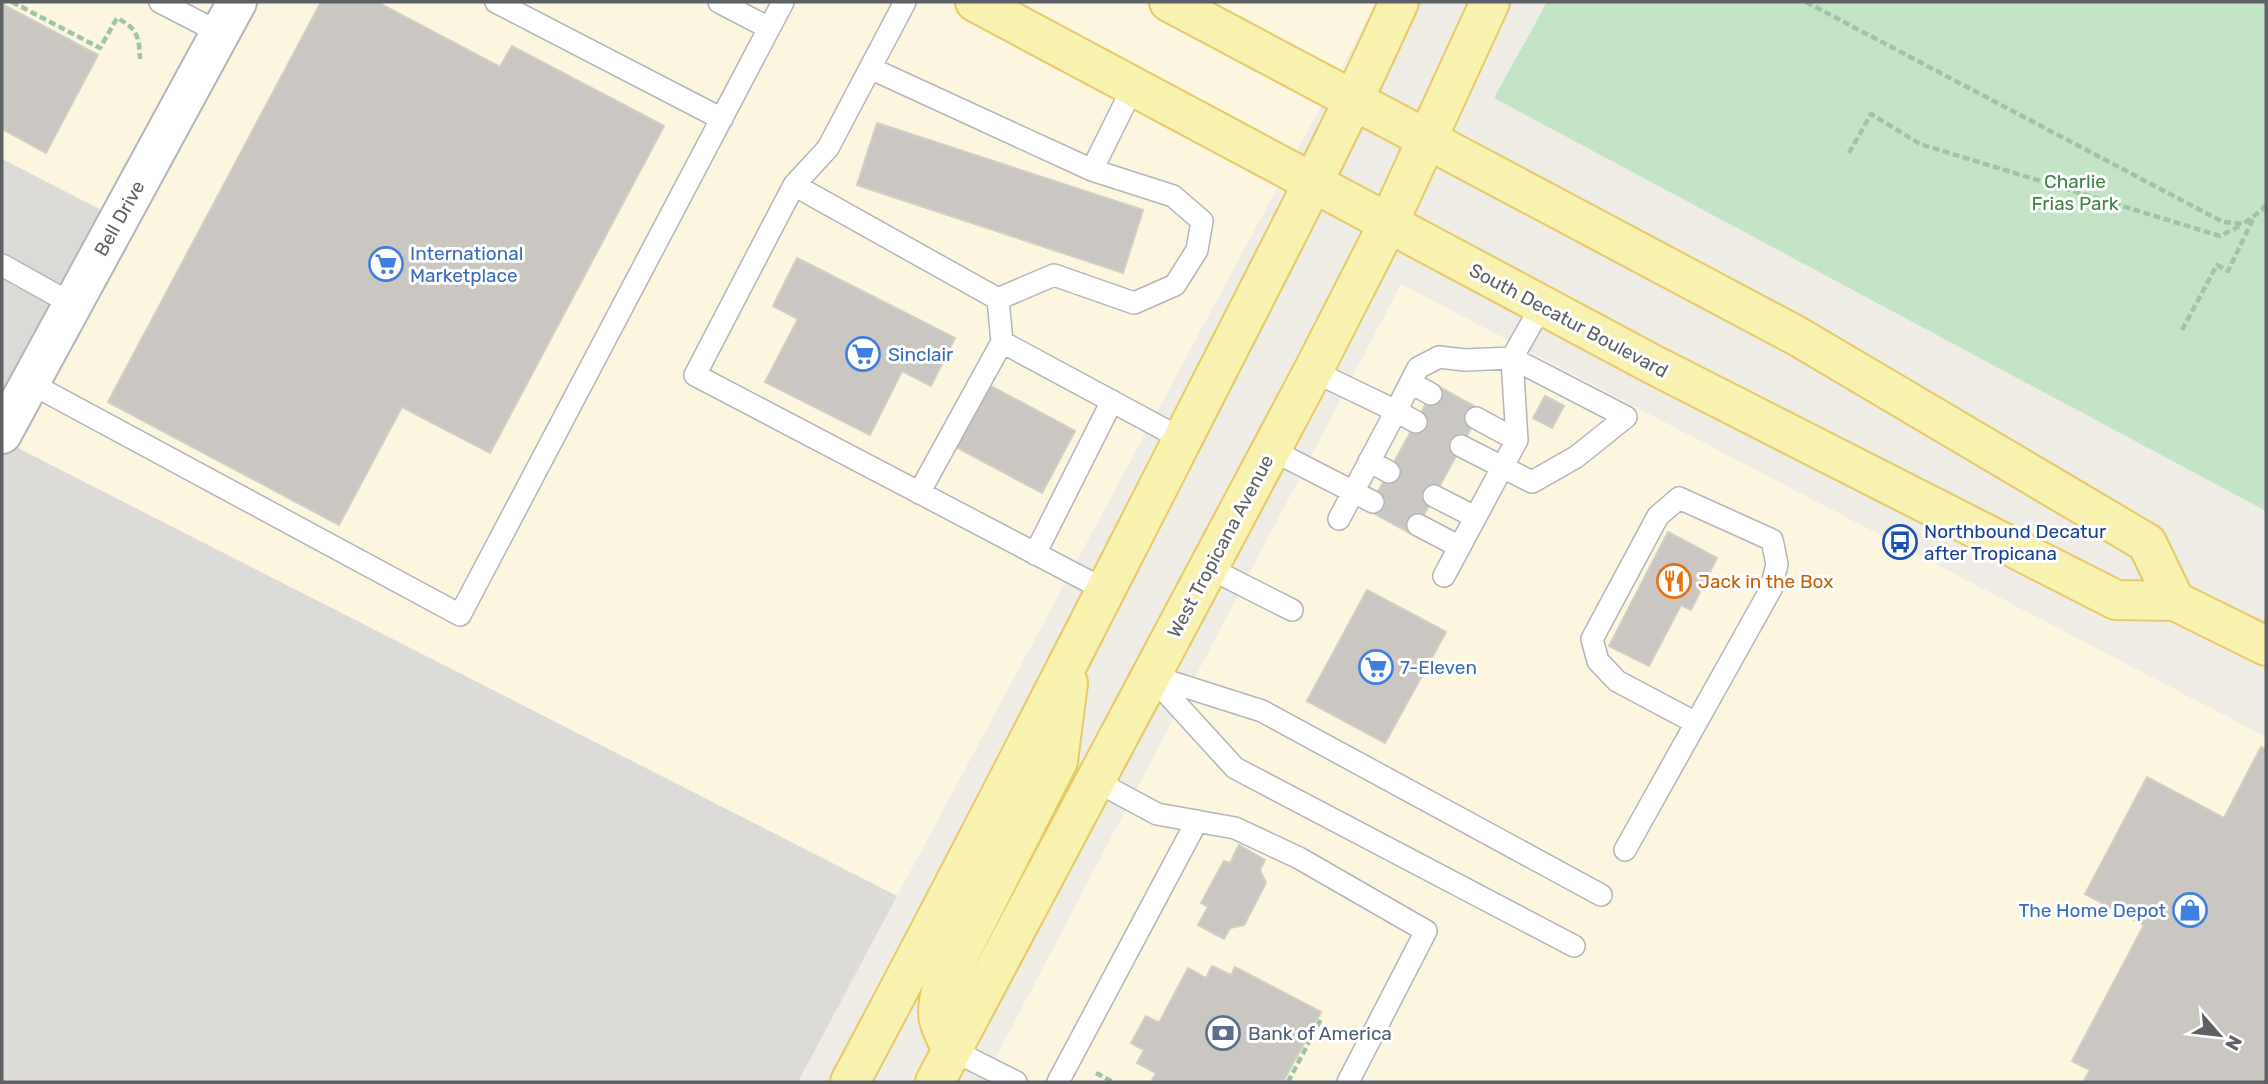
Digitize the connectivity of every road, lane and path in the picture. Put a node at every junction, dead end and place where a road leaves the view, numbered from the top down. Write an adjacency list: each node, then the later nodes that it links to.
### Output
1 (12, 2): 14 (path)
2 (160, 2): 12 (lane)
3 (496, 2): 18 (lane)
4 (719, 2): 13 (lane)
5 (783, 2): 13 (lane)
6 (905, 2): 15 (lane)
7 (975, 2): 16 (main road, South Decatur Boulevard)
8 (1169, 2): 17 (main road)
9 (1399, 2): 17 (main road)
10 (1490, 2): 19 (main road, West Tropicana Avenue)
11 (1806, 2): 27 (path)
12 (228, 17): 30 (street, Bell Drive)
13 (769, 28): 18 (lane)
14 (140, 59)
15 (870, 68): 21 (lane); 23 (lane)
16 (1133, 87): 21 (lane); 22 (main road, South Decatur Boulevard)
17 (1355, 99): 19 (main road); 22 (main road)
18 (722, 119): 36 (lane)
19 (1428, 139): 26 (main road, West Tropicana Avenue); 63 (main road)
20 (1849, 153): 27 (path)
21 (1092, 170): 29 (lane)
22 (1313, 184): 26 (main road, South Decatur Boulevard); 44 (main road)
23 (794, 185): 29 (lane); 52 (lane)
24 (2266, 203): 25 (path)
25 (2254, 216): 27 (path); 32 (path)
26 (1388, 224): 31 (main road, South Decatur Boulevard); 35 (main road, West Tropicana Avenue)
27 (2243, 224)
28 (2, 265): 30 (lane)
29 (998, 299): 33 (lane)
30 (72, 304): 36 (street, Bell Drive)
31 (1542, 305): 34 (lane); 63 (main road, South Decatur Boulevard)
32 (2182, 330)
33 (1002, 342): 39 (lane); 52 (lane)
34 (1512, 358): 37 (lane); 45 (lane); 49 (lane)
35 (1313, 371): 40 (lane); 47 (main road, West Tropicana Avenue)
36 (30, 383): 43 (street, Bell Drive)
37 (1411, 383): 38 (lane); 40 (lane)
38 (1431, 394)
39 (1112, 401): 44 (lane); 59 (lane)
40 (1396, 411): 42 (lane); 48 (lane)
41 (1476, 418): 45 (lane)
42 (1416, 422)
43 (2, 434)
44 (1182, 439): 62 (main road)
45 (1517, 440): 49 (lane)
46 (1461, 446): 49 (lane)
47 (1272, 450): 51 (lane); 60 (main road, West Tropicana Avenue)
48 (1369, 461): 50 (lane); 51 (lane)
49 (1502, 467): 55 (lane)
50 (1389, 472)
51 (1353, 491): 54 (lane); 56 (lane)
52 (919, 493): 59 (lane)
53 (1434, 496): 55 (lane)
54 (1373, 502)
55 (1475, 517): 58 (lane)
56 (1339, 519)
57 (1418, 525): 58 (lane)
58 (1460, 547): 61 (lane)
59 (1035, 554): 62 (lane)
60 (1207, 567): 64 (lane); 67 (main road, West Tropicana Avenue)
61 (1444, 576)
62 (1105, 590): 66 (main road)
63 (2175, 601): 65 (main road, South Decatur Boulevard)
64 (1292, 610)
65 (2266, 646)
66 (1071, 657): 75 (main road); 76 (main road)
67 (1150, 675): 69 (main road, West Tropicana Avenue); 72 (lane); 73 (lane)
68 (1696, 723): 68 (lane); 71 (lane)
69 (1094, 780): 70 (lane); 75 (main road, West Tropicana Avenue)
70 (1197, 821): 78 (lane); 80 (lane)
71 (1625, 850)
72 (1601, 895)
73 (1574, 946)
74 (1322, 1017): 79 (path)
75 (944, 1066): 77 (lane)
76 (850, 1082)
77 (1016, 1082)
78 (1058, 1082)
79 (1288, 1082)
80 (1348, 1082)

